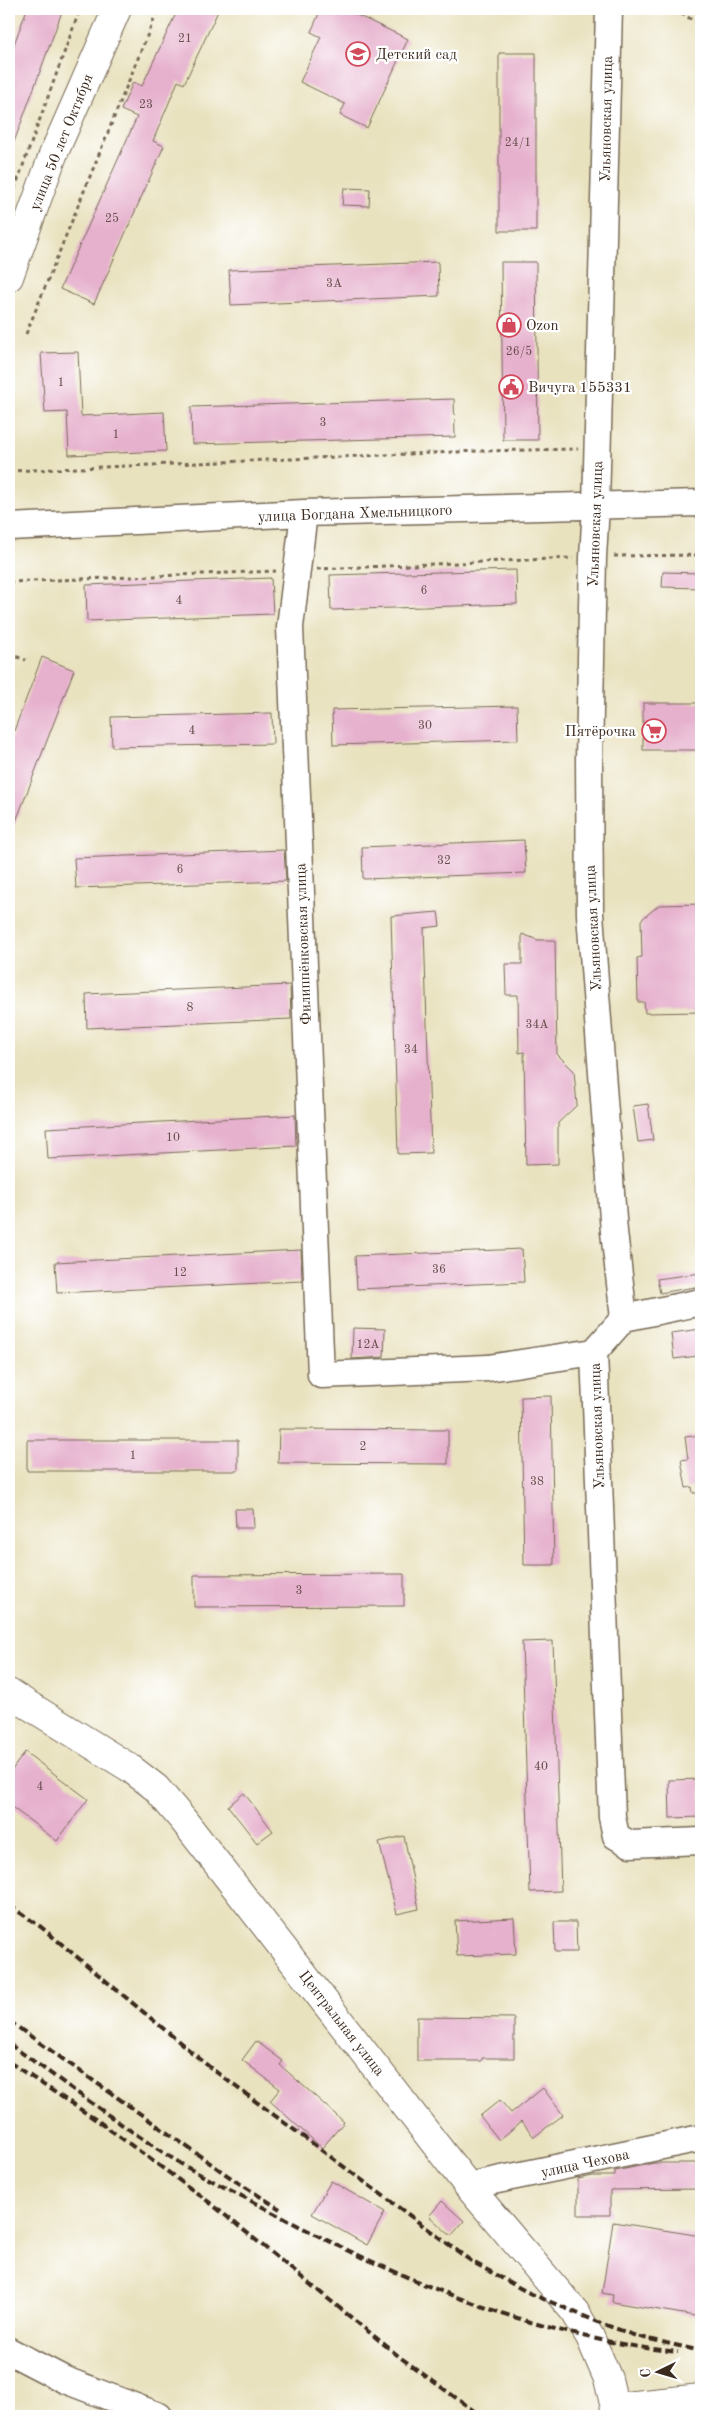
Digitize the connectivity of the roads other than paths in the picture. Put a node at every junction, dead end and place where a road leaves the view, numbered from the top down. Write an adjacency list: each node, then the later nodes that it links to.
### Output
1 (117, 9): 3 (main road, улица 50 лет Октября)
2 (609, 9): 5 (street, Ульяновская улица)
3 (9, 277)
4 (701, 503): 5 (street, улица Богдана Хмельницкого)
5 (596, 506): 6 (street, улица Богдана Хмельницкого); 9 (street, Ульяновская улица)
6 (304, 513): 7 (street, улица Богдана Хмельницкого); 10 (street, Филиппёнковская улица)
7 (9, 527)
8 (701, 1302): 9 (street)
9 (624, 1318): 10 (street, Ульяновская улица)
10 (594, 1352): 12 (street, Ульяновская улица)
11 (9, 1693): 14 (main road, Центральная улица)
12 (701, 1841)
13 (701, 2138): 14 (street, улица Чехова)
14 (468, 2186): 17 (main road, Центральная улица)
15 (9, 2351): 18 (street)
16 (701, 2398): 17 (main road)
17 (617, 2411)
18 (158, 2416)

